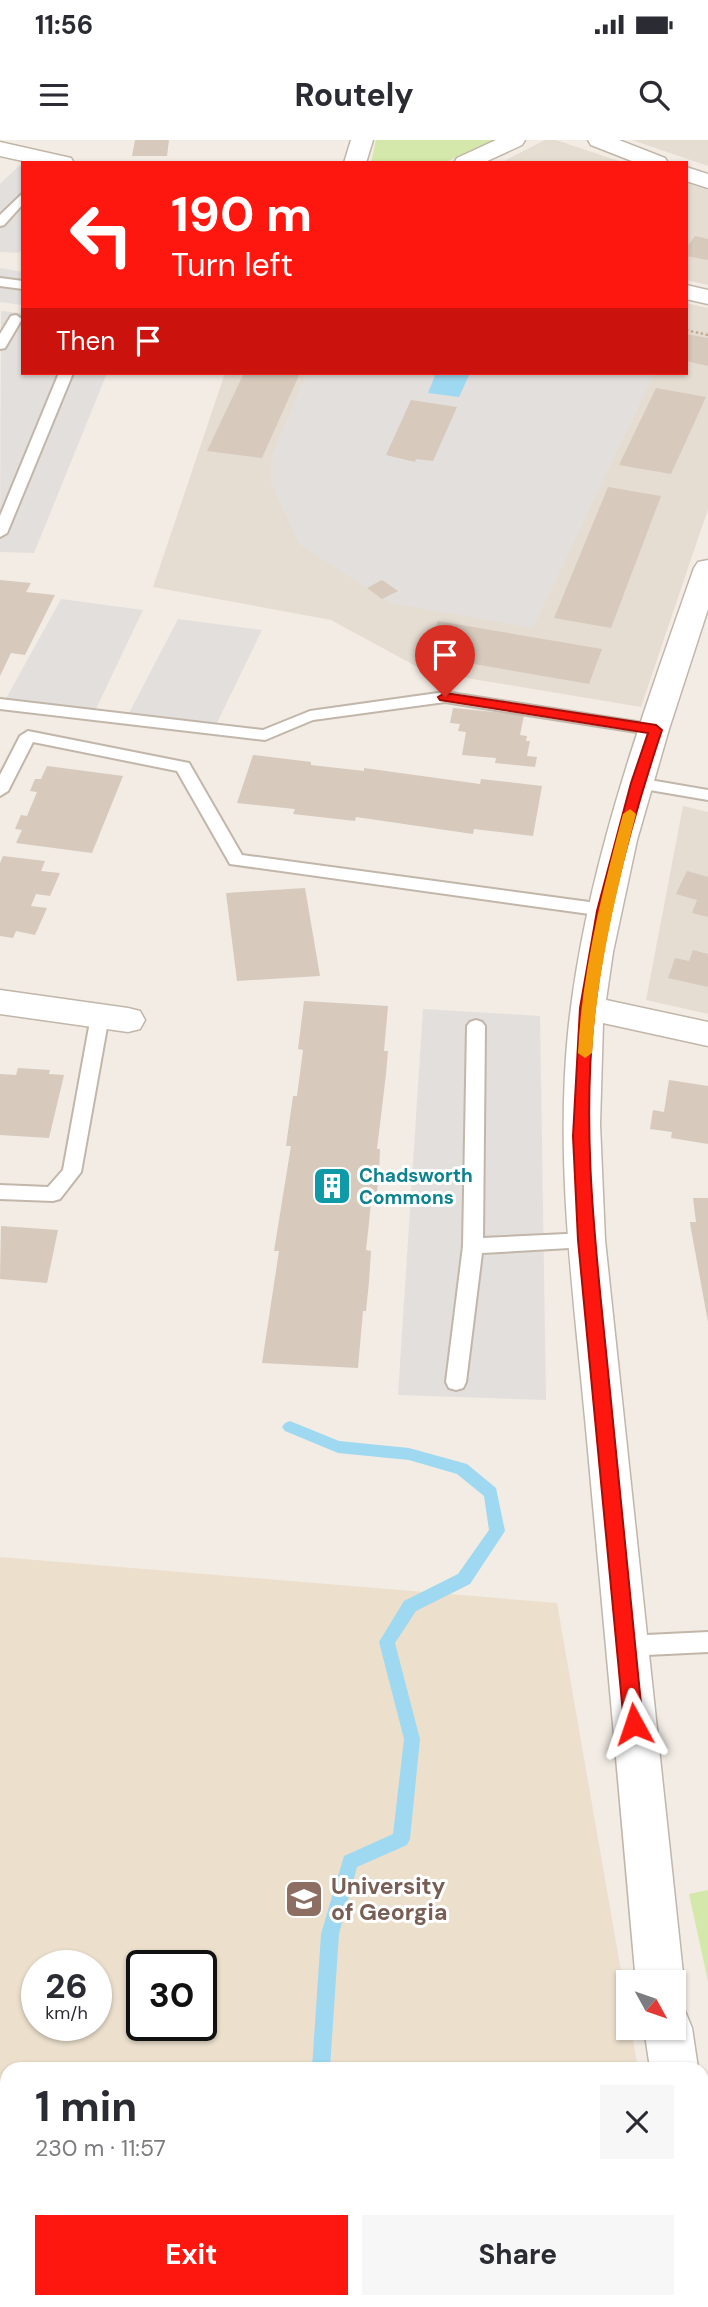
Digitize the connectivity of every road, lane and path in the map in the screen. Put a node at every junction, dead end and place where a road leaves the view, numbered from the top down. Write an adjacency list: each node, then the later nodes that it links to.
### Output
1 (362, 140): 6 (street)
2 (514, 140): 7 (street)
3 (599, 140): 8 (street)
4 (0, 149): 5 (street)
5 (54, 161)
6 (356, 161)
7 (469, 161)
8 (652, 161)
9 (688, 175): 10 (street)
10 (708, 181)
11 (21, 199): 12 (lane)
12 (0, 222)
13 (0, 282): 14 (lane)
14 (21, 285)
15 (688, 292): 16 (street)
16 (708, 297)
17 (0, 316): 18 (lane)
18 (19, 320): 21 (lane)
19 (688, 330): 20 (path)
20 (708, 335)
21 (0, 345)
22 (65, 375): 23 (lane)
23 (0, 533)
24 (708, 568): 26 (street)
25 (0, 704): 26 (lane)
26 (656, 730): 27 (street)
27 (638, 783): 29 (lane); 30 (street)
28 (0, 791): 30 (lane)
29 (708, 795)
30 (604, 911): 32 (street)
31 (0, 1002): 33 (street)
32 (587, 1008): 35 (street); 37 (street)
33 (114, 1018): 36 (lane)
34 (476, 1026): 38 (lane)
35 (708, 1034)
36 (0, 1192)
37 (586, 1240): 38 (lane); 41 (street)
38 (473, 1246): 39 (lane)
39 (456, 1382)
40 (708, 1642): 41 (lane)
41 (626, 1646): 42 (street)
42 (659, 1970)
43 (670, 2040): 44 (street)
44 (673, 2062)

